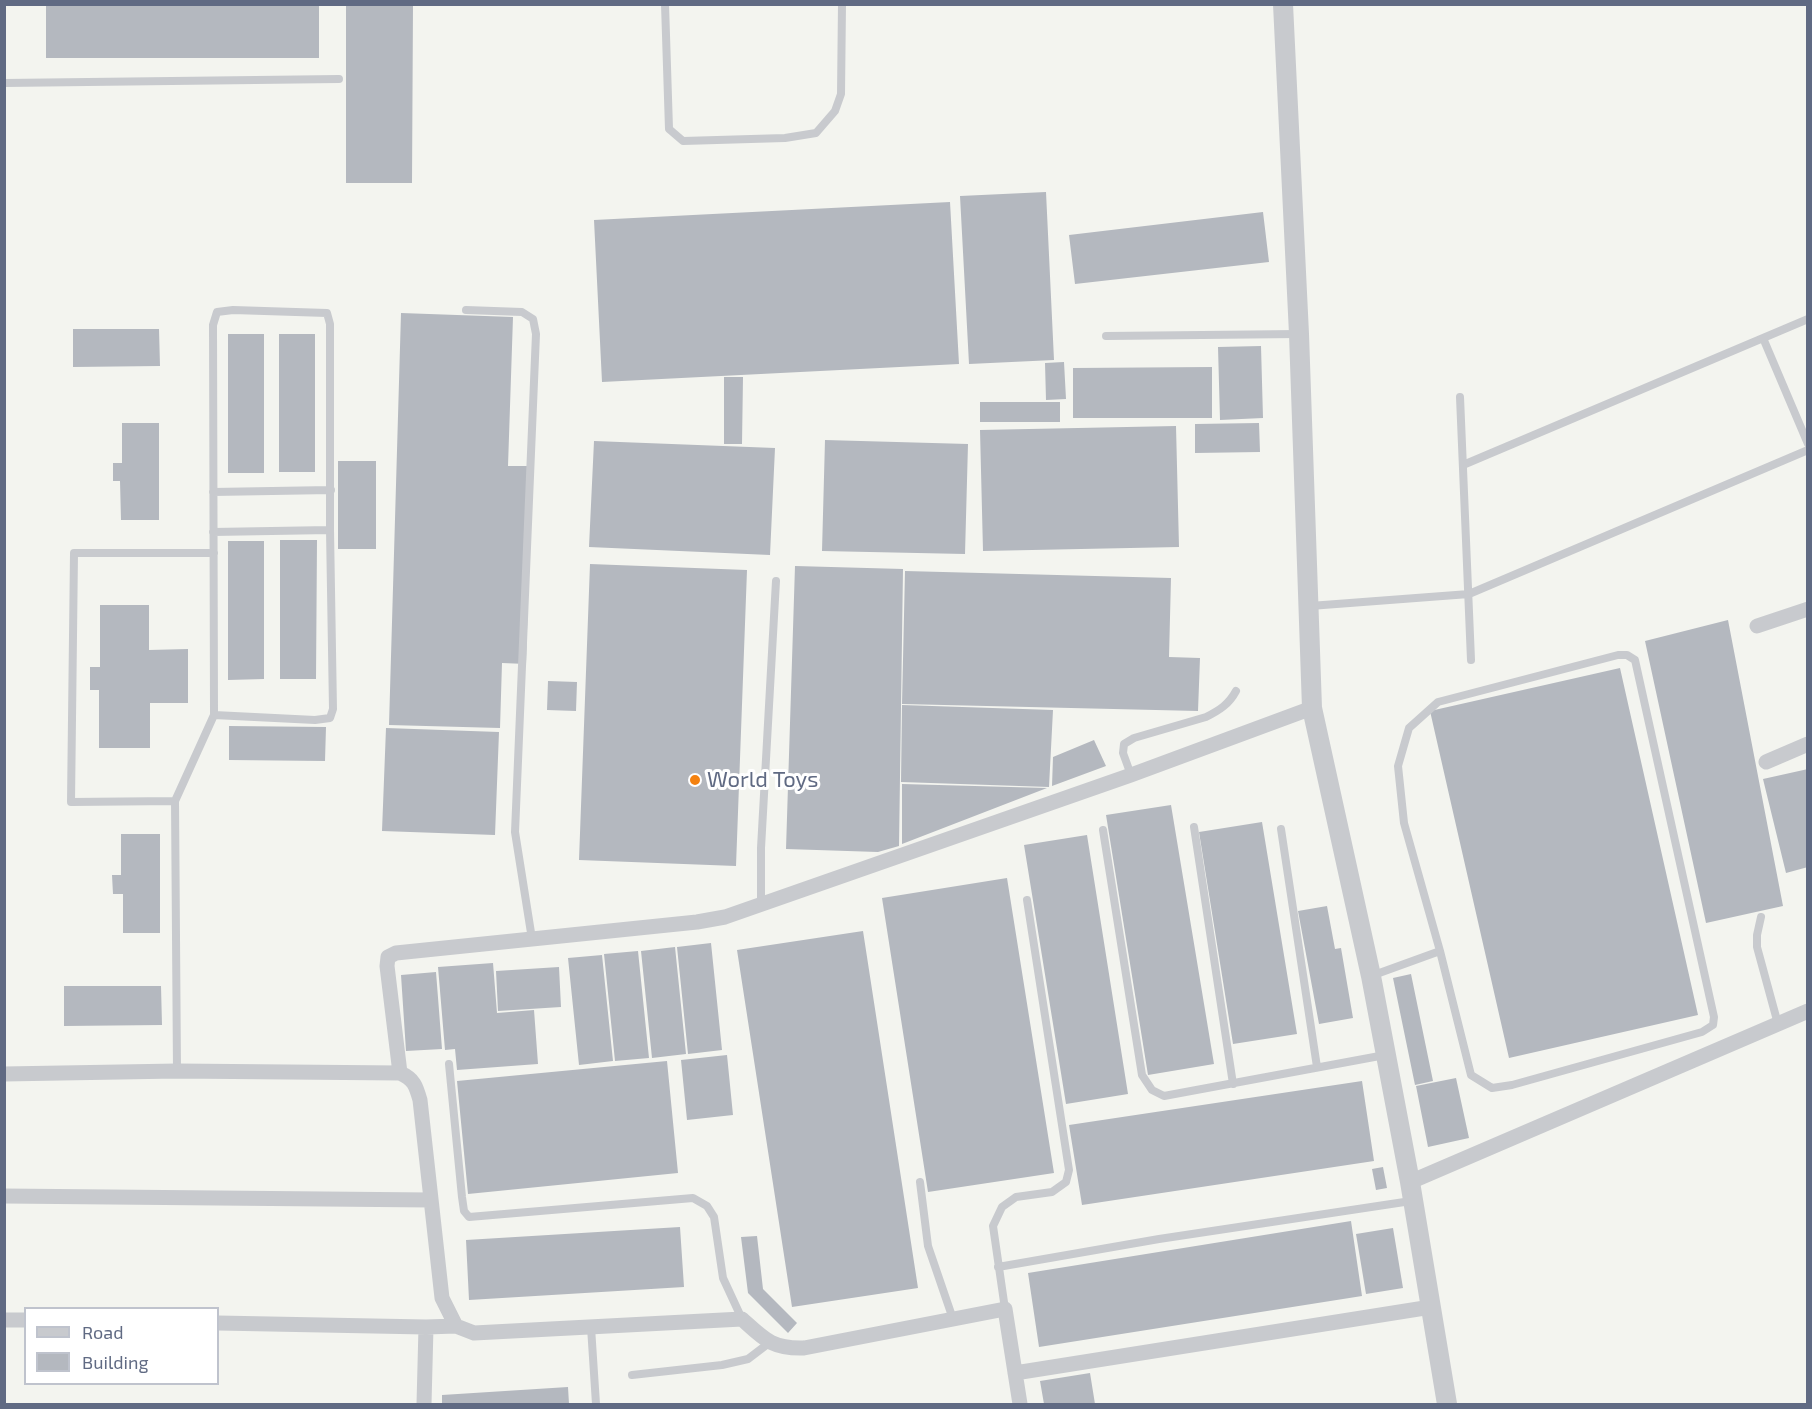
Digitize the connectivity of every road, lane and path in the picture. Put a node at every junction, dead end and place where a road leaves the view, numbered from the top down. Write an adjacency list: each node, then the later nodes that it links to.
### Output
1 (665, 4): 2 (lane)
2 (842, 4)
3 (1283, 4): 8 (street)
4 (339, 79): 5 (lane)
5 (4, 83)
6 (466, 310): 39 (lane)
7 (1808, 319): 10 (lane)
8 (1299, 334): 9 (lane); 22 (street)
9 (1106, 336)
10 (1763, 338): 12 (lane); 14 (lane)
11 (1460, 397): 14 (lane)
12 (1808, 444)
13 (1808, 450): 21 (lane)
14 (1463, 465): 21 (lane)
15 (331, 490): 16 (lane); 16 (lane); 17 (lane)
16 (213, 492): 18 (lane)
17 (330, 530): 18 (lane); 28 (lane)
18 (213, 532): 19 (lane)
19 (214, 553): 28 (lane); 32 (lane)
20 (776, 581): 37 (lane)
21 (1469, 594): 22 (lane); 25 (lane)
22 (1309, 606): 27 (street)
23 (1808, 609): 24 (street)
24 (1757, 626)
25 (1471, 660)
26 (1236, 691): 31 (lane)
27 (1312, 708): 31 (street); 41 (street)
28 (214, 715): 32 (lane)
29 (1808, 744): 30 (street)
30 (1766, 762)
31 (1131, 775): 37 (street)
32 (175, 801): 47 (lane)
33 (1194, 827): 50 (lane)
34 (1281, 829): 46 (lane)
35 (1103, 830): 50 (lane)
36 (1027, 900): 55 (lane)
37 (761, 905): 39 (street)
38 (1761, 917): 43 (lane)
39 (532, 939): 48 (street)
40 (1440, 951): 40 (lane); 41 (lane)
41 (1371, 976): 44 (street)
42 (1808, 1011): 43 (street)
43 (1778, 1024): 52 (street)
44 (1385, 1055): 46 (lane); 52 (street)
45 (449, 1064): 59 (lane)
46 (1317, 1067): 50 (lane)
47 (177, 1071): 48 (street); 49 (street)
48 (400, 1073): 54 (street)
49 (4, 1074)
50 (1233, 1084)
51 (920, 1182): 58 (lane)
52 (1412, 1191): 55 (lane); 56 (street)
53 (4, 1196): 54 (street)
54 (431, 1200): 63 (street)
55 (998, 1267): 57 (lane)
56 (1431, 1307): 67 (street); 72 (street)
57 (1005, 1309): 58 (street); 67 (street)
58 (953, 1318): 66 (street)
59 (742, 1319): 65 (street); 66 (street)
60 (4, 1320): 61 (street)
61 (24, 1320)
62 (219, 1323): 64 (street)
63 (456, 1326): 64 (street); 65 (street)
64 (426, 1327): 69 (street)
65 (591, 1327): 70 (lane)
66 (768, 1343): 68 (lane)
67 (1015, 1373): 71 (street)
68 (632, 1375)
69 (424, 1404)
70 (596, 1404)
71 (1020, 1404)
72 (1447, 1404)

